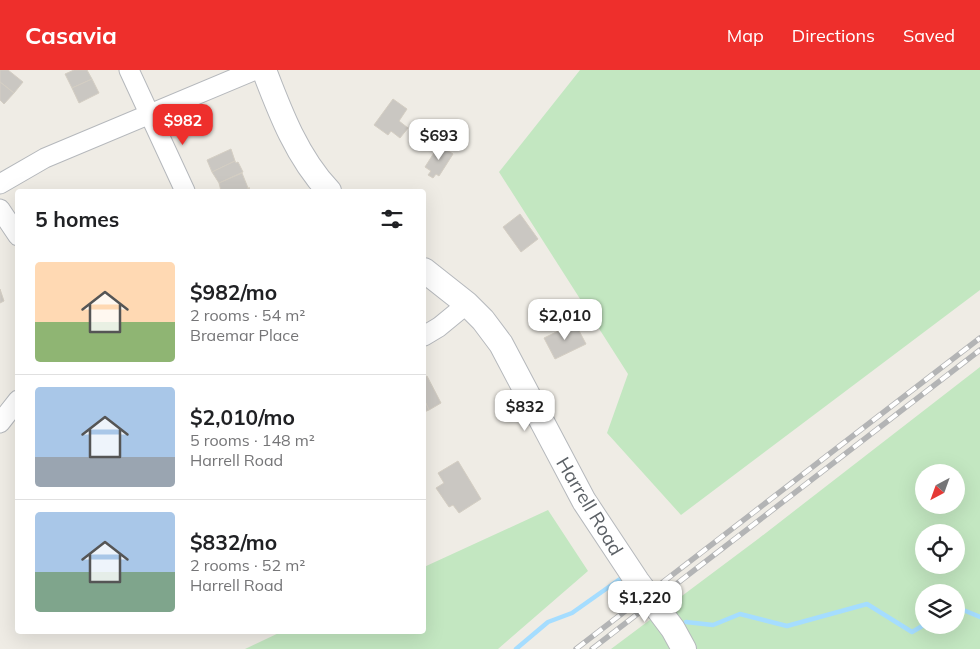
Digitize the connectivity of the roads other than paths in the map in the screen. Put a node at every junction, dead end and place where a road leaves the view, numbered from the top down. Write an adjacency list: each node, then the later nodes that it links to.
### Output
1 (130, 70): 4 (street)
2 (255, 70): 4 (street)
3 (264, 70): 7 (street)
4 (151, 114): 5 (street); 6 (street)
5 (0, 184)
6 (184, 189)
7 (328, 189)
8 (0, 209): 9 (street)
9 (15, 232)
10 (426, 272): 11 (street, Harrell Road)
11 (466, 304): 12 (street); 15 (street, Harrell Road)
12 (426, 335)
13 (15, 404): 14 (street)
14 (0, 422)
15 (684, 647)

